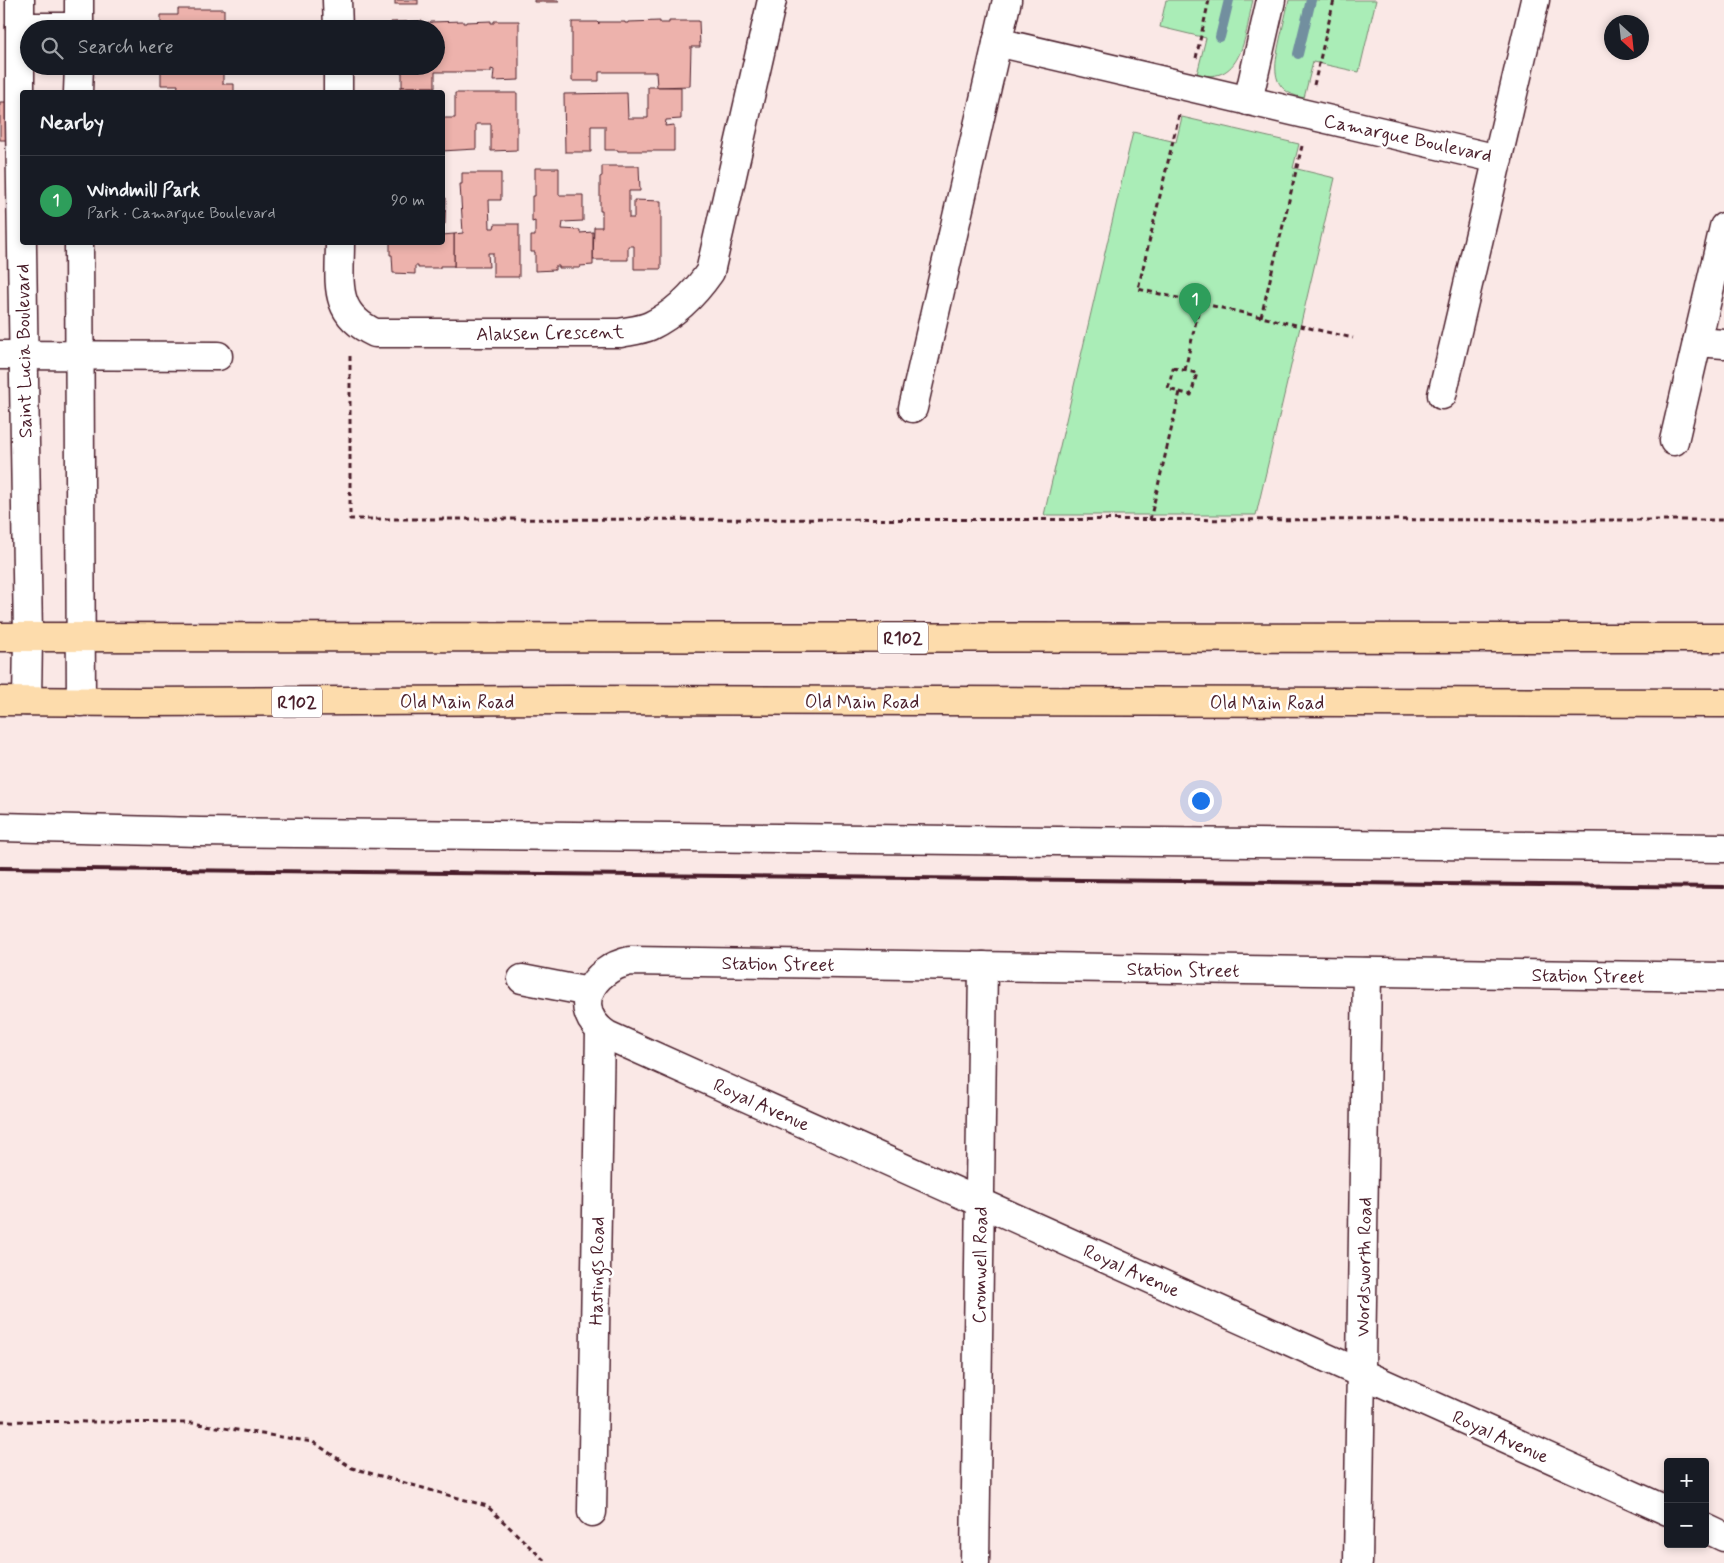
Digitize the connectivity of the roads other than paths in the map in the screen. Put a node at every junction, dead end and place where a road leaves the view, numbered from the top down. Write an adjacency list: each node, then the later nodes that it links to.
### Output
1 (20, 0): 10 (street, Saint Lucia Boulevard)
2 (79, 0): 8 (street)
3 (337, 0): 9 (street)
4 (772, 0): 20 (street, Alaksen Crescent)
5 (1007, 0): 11 (street)
6 (1271, 0): 16 (street)
7 (1536, 0): 17 (street, Camargue Boulevard)
8 (79, 20)
9 (338, 20)
10 (20, 27): 23 (street, Saint Lucia Boulevard)
11 (997, 42): 16 (street, Camargue Boulevard); 27 (street)
12 (79, 75): 14 (street)
13 (338, 75): 15 (street)
14 (78, 90)
15 (338, 90)
16 (1248, 101): 17 (street, Camargue Boulevard)
17 (1498, 160): 26 (street)
18 (1724, 227): 21 (street)
19 (79, 245): 24 (street)
20 (340, 245)
21 (1697, 342): 22 (street); 28 (street)
22 (1724, 344)
23 (12, 355): 24 (street); 30 (street, Saint Lucia Boulevard)
24 (80, 355): 25 (street); 31 (street)
25 (218, 356)
26 (1442, 395)
27 (913, 408)
28 (1674, 441)
29 (0, 637): 30 (main road, R102)
30 (28, 637): 31 (main road, R102); 34 (street, Saint Lucia Boulevard)
31 (82, 638): 32 (main road, R102); 35 (street)
32 (1724, 638)
33 (0, 701): 34 (main road, Old Main Road / R102)
34 (27, 701): 35 (main road, Old Main Road / R102)
35 (81, 702): 36 (main road, Old Main Road / R102)
36 (1724, 703)
37 (0, 827): 38 (street)
38 (1724, 848)
39 (984, 966): 40 (street, Station Street); 43 (street, Station Street); 45 (street, Cromwell Road)
40 (1366, 972): 41 (street, Station Street); 46 (street, Wordsworth Road)
41 (1724, 977)
42 (522, 979): 43 (street)
43 (589, 992): 44 (street, Hastings Road)
44 (599, 1029): 45 (street, Royal Avenue); 48 (street, Hastings Road)
45 (980, 1202): 46 (street, Royal Avenue); 51 (street, Cromwell Road)
46 (1361, 1373): 47 (street, Royal Avenue); 52 (street, Wordsworth Road)
47 (1664, 1509)
48 (592, 1512)
49 (1709, 1530): 50 (street)
50 (1724, 1537)
51 (975, 1563)
52 (1358, 1563)

